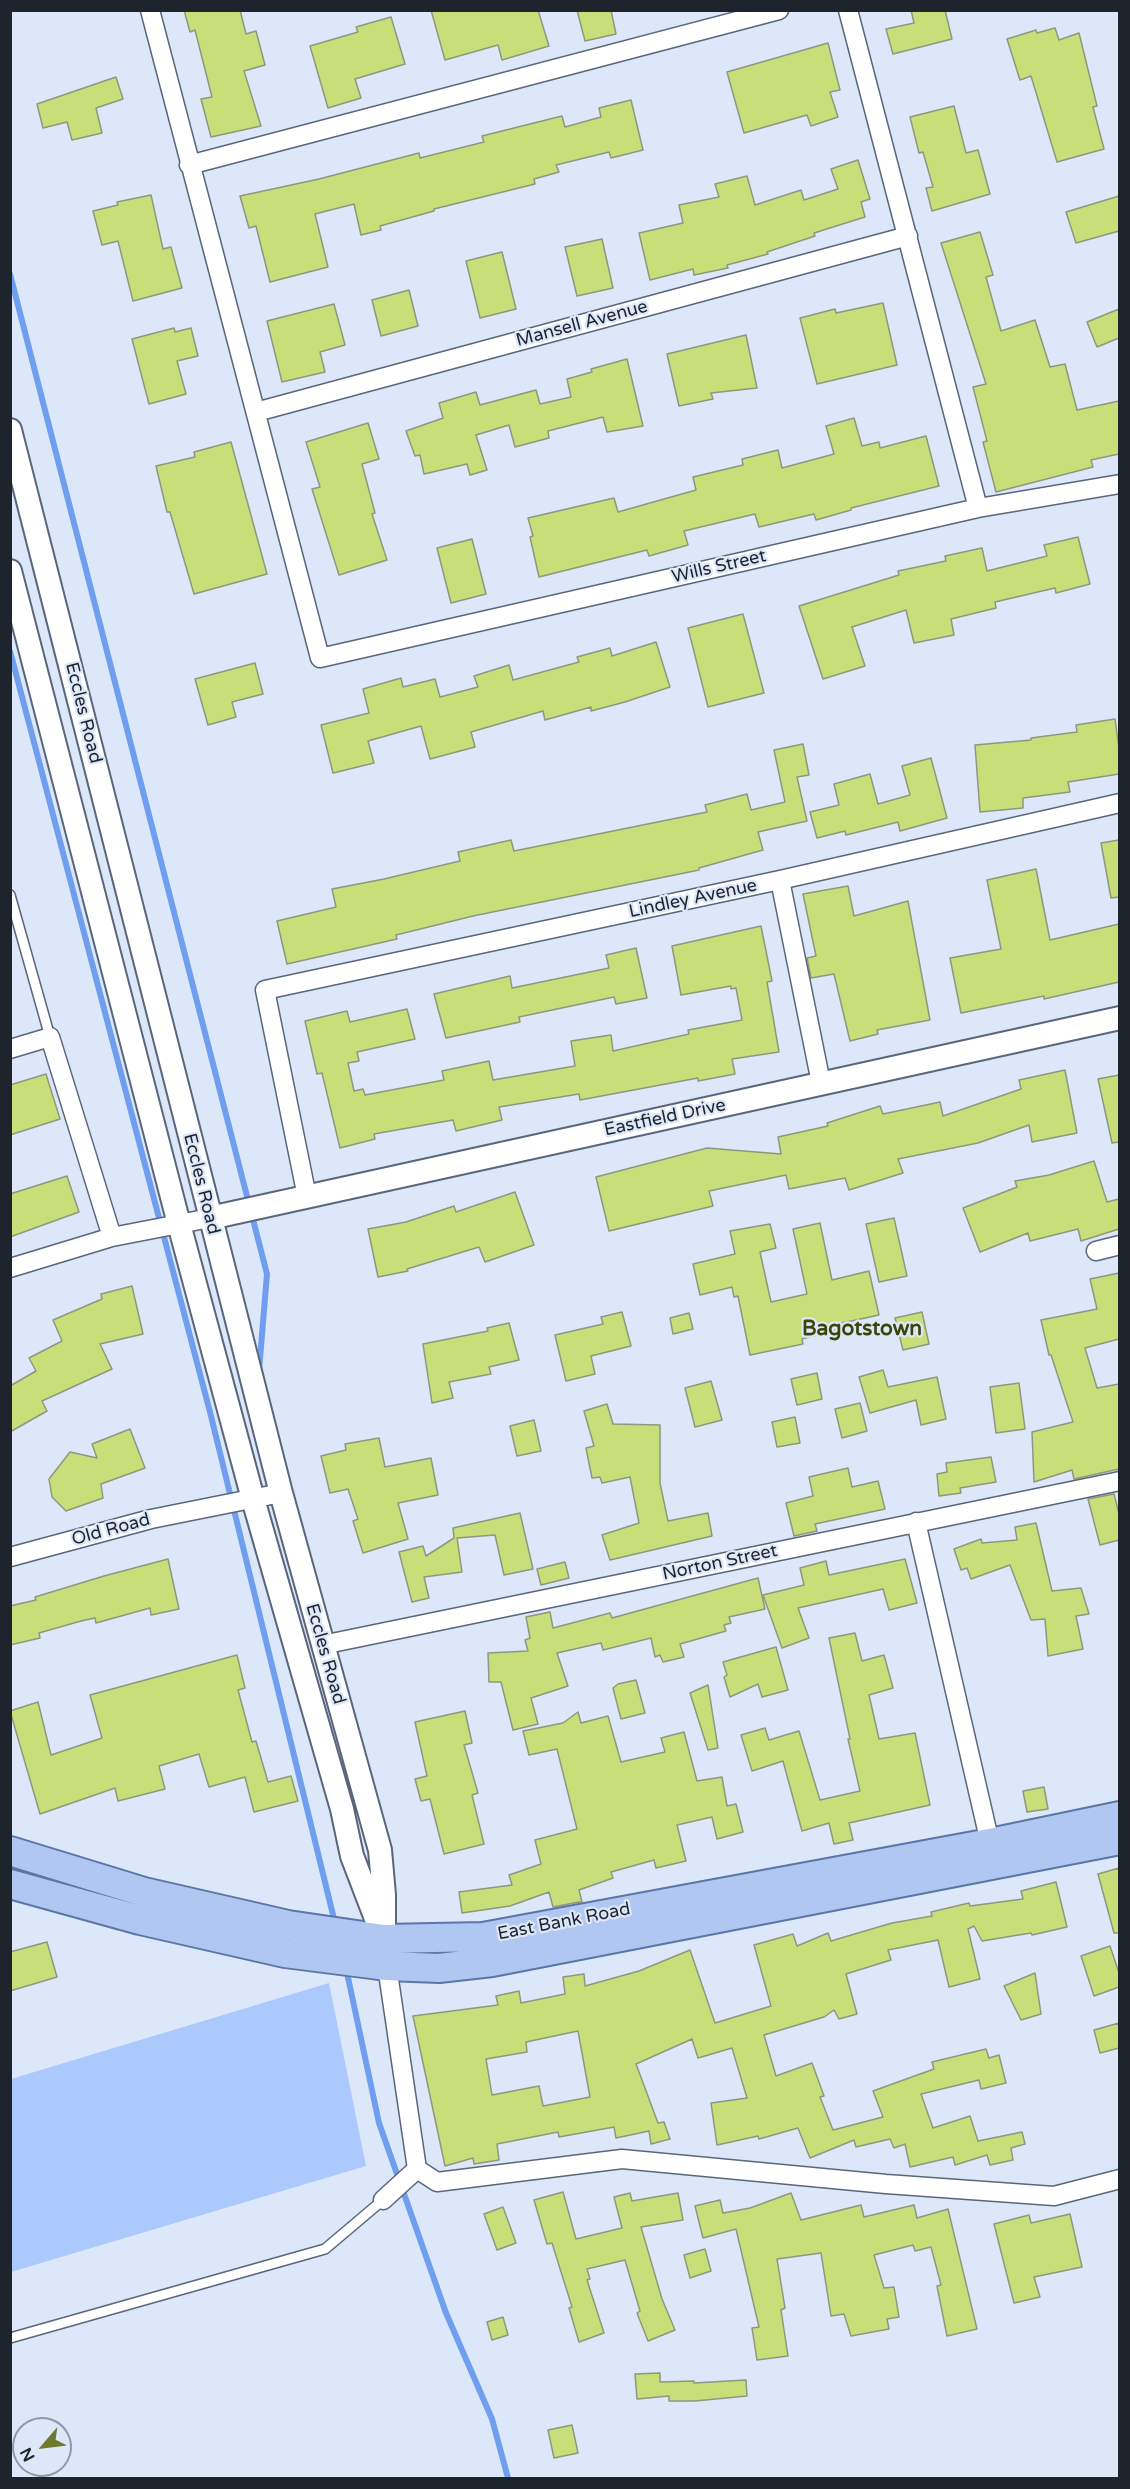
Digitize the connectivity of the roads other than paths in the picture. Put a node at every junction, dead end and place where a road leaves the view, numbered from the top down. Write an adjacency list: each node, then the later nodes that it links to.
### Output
1 (150, 10): 4 (street)
2 (779, 10): 4 (street)
3 (848, 10): 5 (street)
4 (189, 165): 6 (street)
5 (908, 236): 6 (street, Mansell Avenue); 9 (street)
6 (256, 412): 9 (street, Wills Street)
7 (10, 430): 19 (street, Eccles Road)
8 (1119, 484): 9 (street, Wills Street)
9 (978, 508)
10 (10, 571): 20 (street, Eccles Road)
11 (1119, 803): 12 (street, Lindley Avenue)
12 (780, 880): 17 (street); 18 (street, Lindley Avenue)
13 (10, 894): 15 (lane)
14 (1119, 1018): 17 (street, Eastfield Drive)
15 (50, 1037): 16 (street); 21 (street)
16 (10, 1049)
17 (821, 1083): 18 (street, Eastfield Drive)
18 (307, 1197): 19 (street, Eastfield Drive)
19 (221, 1216): 20 (street); 26 (street, Eccles Road)
20 (174, 1225): 21 (street); 27 (street, Eccles Road)
21 (112, 1237): 24 (street)
22 (1119, 1245): 23 (street)
23 (1096, 1251)
24 (10, 1268)
25 (1119, 1481): 28 (street, Norton Street)
26 (280, 1493): 27 (street, Old Road); 30 (street, Eccles Road)
27 (247, 1500): 29 (street, Old Road); 36 (street, Eccles Road)
28 (916, 1522): 30 (street, Norton Street); 33 (street)
29 (10, 1557)
30 (322, 1645): 36 (street, Eccles Road)
31 (1119, 1816): 33 (main road, East Bank Road)
32 (1119, 1840): 37 (main road, East Bank Road)
33 (990, 1843): 36 (main road, East Bank Road)
34 (10, 1851): 36 (main road, East Bank Road)
35 (10, 1884): 37 (main road, East Bank Road)
36 (373, 1937): 37 (street, Eccles Road)
37 (375, 1965): 38 (street)
38 (417, 2169): 39 (street); 40 (street)
39 (1119, 2179)
40 (382, 2200): 41 (lane)
41 (10, 2338)

